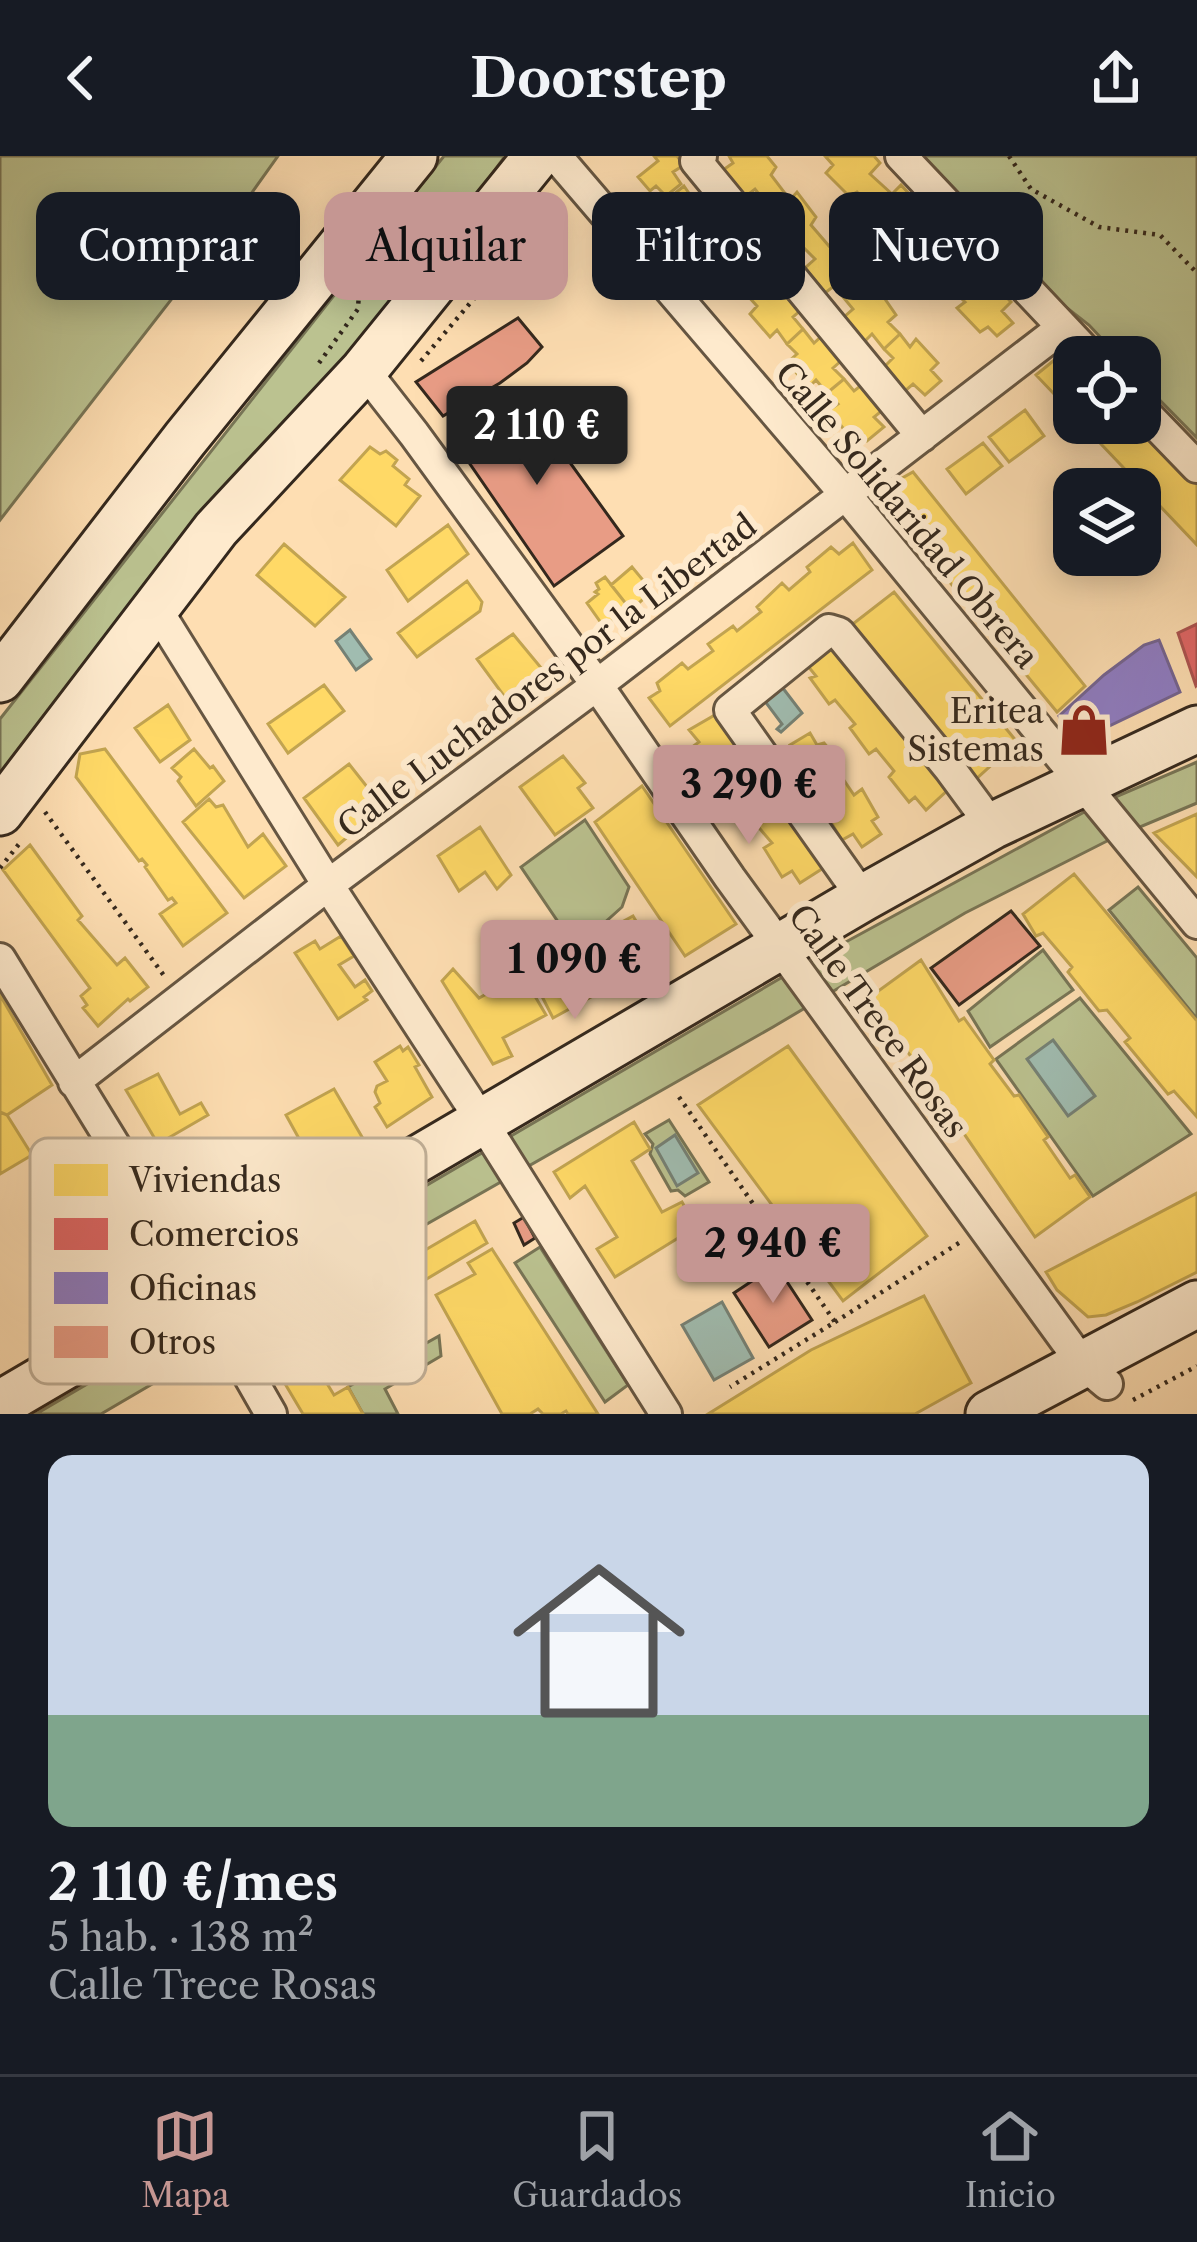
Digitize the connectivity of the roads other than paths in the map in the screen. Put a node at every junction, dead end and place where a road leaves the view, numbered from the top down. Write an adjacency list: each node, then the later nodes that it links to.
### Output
1 (414, 156): 14 (street)
2 (537, 156): 8 (street)
3 (556, 156): 12 (street, Calle Solidaridad Obrera)
4 (701, 156): 10 (street)
5 (901, 156): 6 (street)
6 (1062, 328): 7 (street); 10 (street, Calle Luchadores por la Libertad)
7 (1070, 336)
8 (375, 385): 13 (street); 15 (street, Calle Trece Rosas)
9 (1161, 430): 11 (street)
10 (922, 436): 12 (street, Calle Luchadores por la Libertad)
11 (1197, 467)
12 (846, 495): 15 (street, Calle Luchadores por la Libertad); 17 (street, Calle Solidaridad Obrera)
13 (155, 607): 18 (street); 20 (street)
14 (0, 679)
15 (597, 686): 20 (street, Calle Luchadores por la Libertad); 23 (street, Calle Trece Rosas)
16 (1197, 729): 17 (street)
17 (1084, 784): 19 (street); 22 (street, Calle Solidaridad Obrera)
18 (25, 818)
19 (992, 826): 21 (street); 21 (street)
20 (328, 885): 25 (street, Calle Luchadores por la Libertad); 26 (street)
21 (863, 898): 23 (street)
22 (1197, 923)
23 (781, 946): 26 (street); 33 (street, Calle Trece Rosas)
24 (0, 959): 25 (street)
25 (74, 1082): 27 (street)
26 (483, 1123): 28 (street); 36 (street)
27 (108, 1138)
28 (426, 1156)
29 (1197, 1304): 33 (street)
30 (1197, 1338): 33 (street)
31 (34, 1384): 34 (street)
32 (253, 1384): 35 (street)
33 (1104, 1384): 37 (street); 38 (street)
34 (0, 1404)
35 (271, 1414)
36 (666, 1414)
37 (989, 1414)
38 (1023, 1414)

